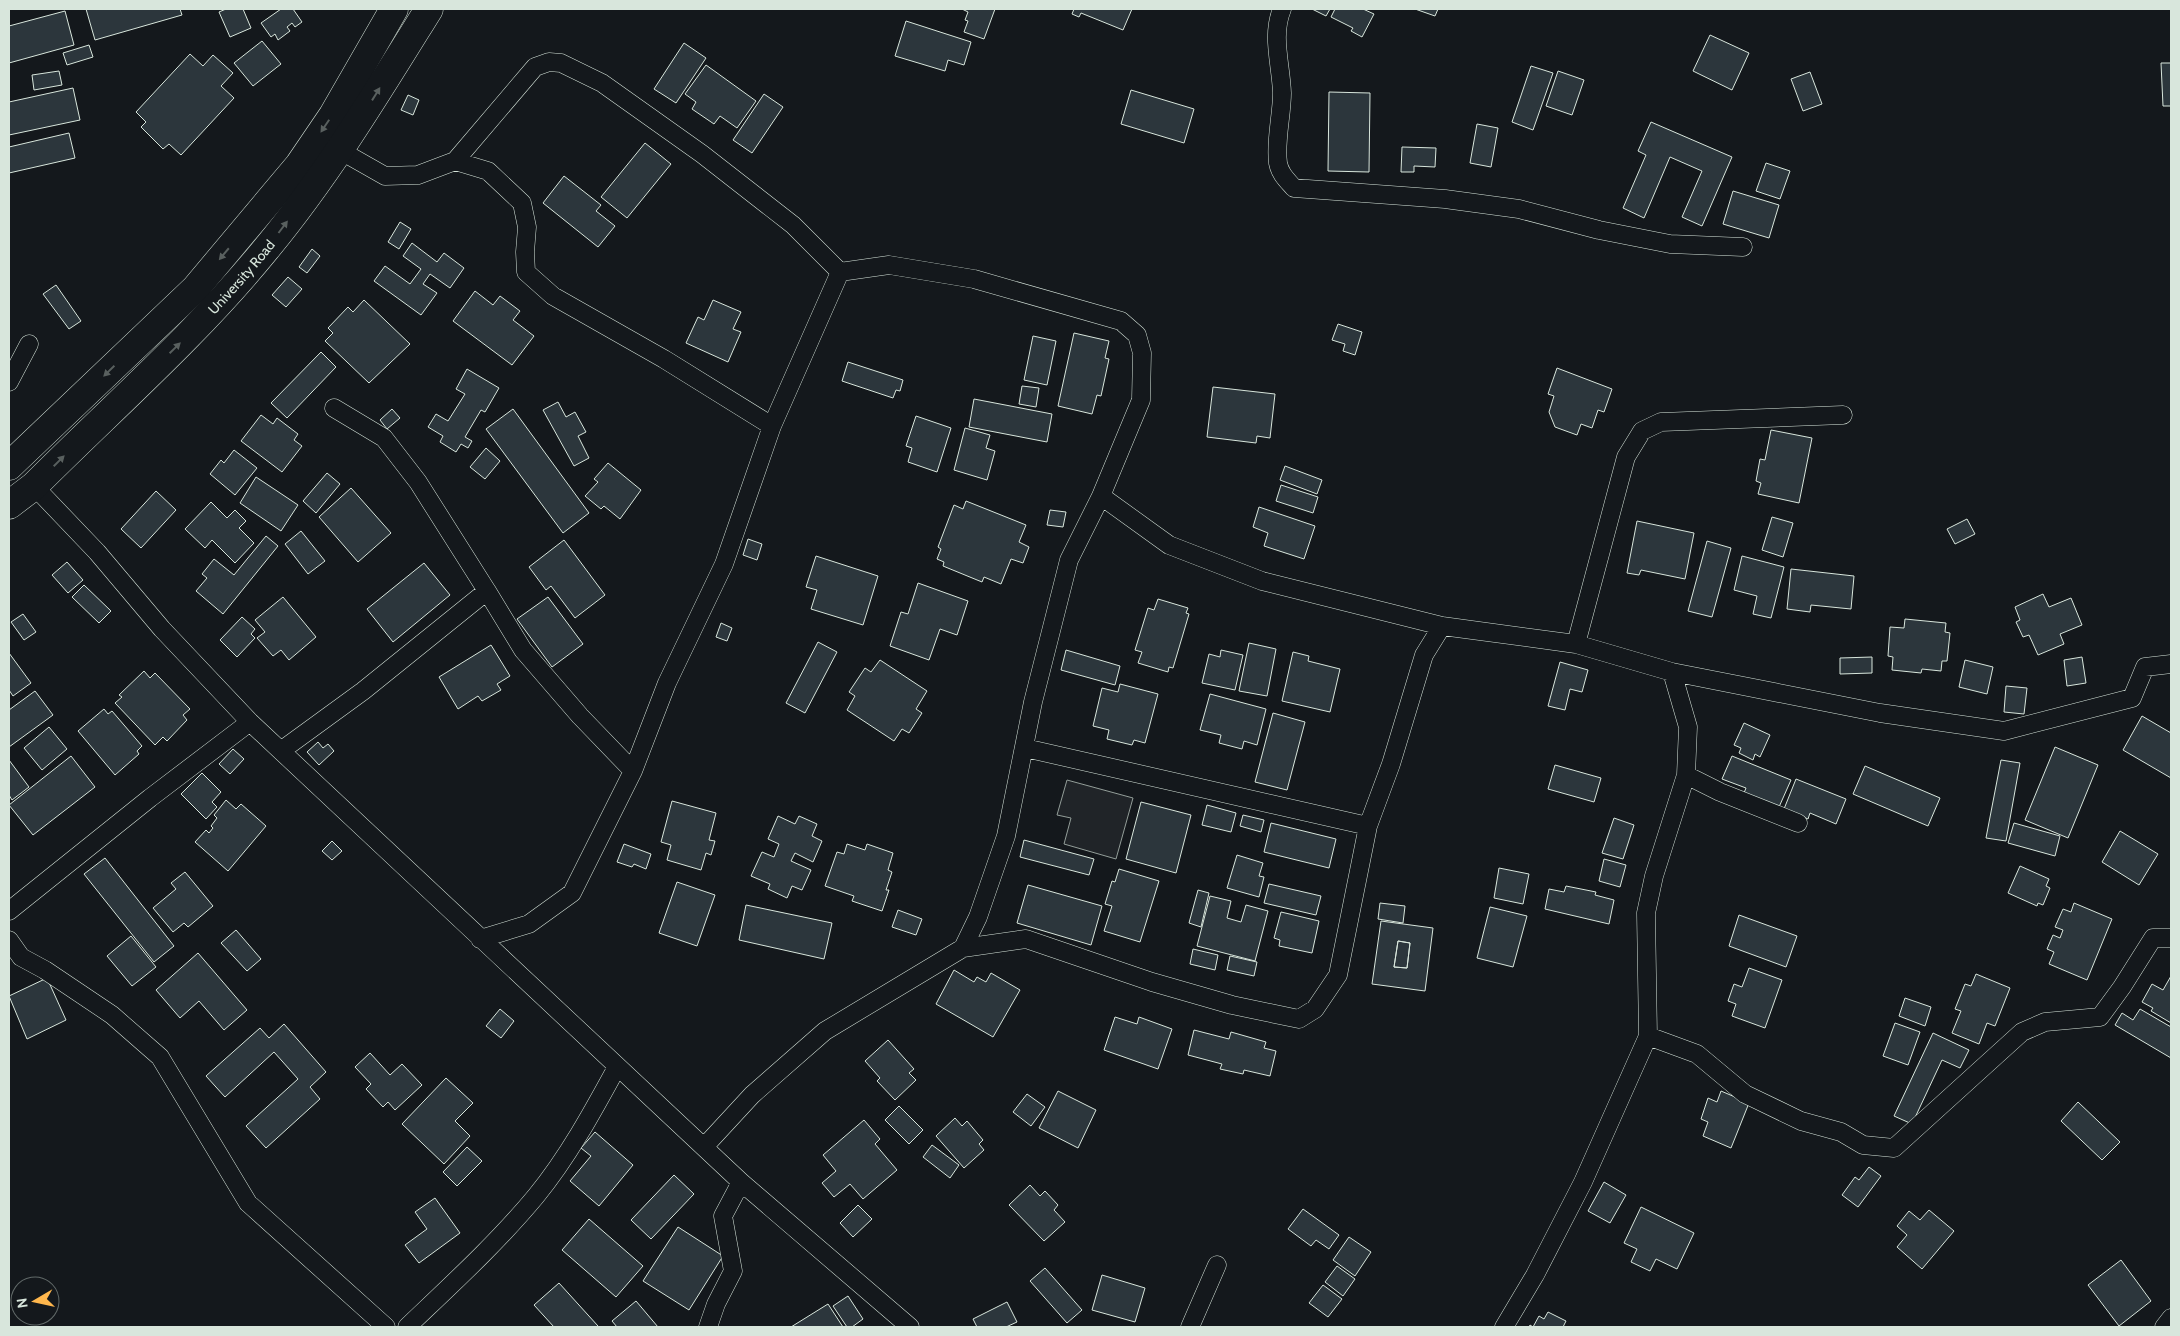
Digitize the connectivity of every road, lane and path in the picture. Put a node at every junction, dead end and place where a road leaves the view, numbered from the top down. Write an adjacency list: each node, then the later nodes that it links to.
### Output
1 (394, 9): 13 (highway, University Road, one-way to 13)
2 (429, 9): 4 (highway, University Road, one-way to 2)
3 (1282, 9): 6 (street)
4 (341, 151): 5 (street); 14 (highway, University Road, one-way to 4)
5 (455, 161): 7 (street); 12 (street)
6 (1743, 247)
7 (840, 272): 12 (street); 15 (street)
8 (30, 344): 9 (street)
9 (9, 382)
10 (334, 408): 17 (street)
11 (1843, 415): 19 (street)
12 (772, 426): 25 (street)
13 (9, 466)
14 (34, 486): 16 (highway, University Road); 22 (street)
15 (1101, 496): 18 (street); 23 (street)
16 (9, 505)
17 (488, 591): 24 (street); 25 (street)
18 (1442, 626): 19 (street); 28 (street)
19 (1576, 644): 21 (street)
20 (2171, 664): 21 (street)
21 (1672, 672): 26 (street)
22 (250, 722): 24 (street); 29 (street)
23 (1024, 748): 28 (street); 33 (street)
24 (282, 750): 31 (street)
25 (633, 771): 31 (street)
26 (1686, 775): 27 (street); 34 (street)
27 (1798, 823)
28 (1368, 826): 33 (street)
29 (9, 911)
30 (2171, 938): 34 (street)
31 (480, 939): 35 (street)
32 (9, 940): 40 (street)
33 (963, 948): 36 (street)
34 (1648, 1036): 45 (street)
35 (617, 1066): 36 (street); 41 (street)
36 (704, 1147): 37 (street)
37 (741, 1182): 42 (street); 43 (street)
38 (1218, 1265): 44 (street)
39 (2171, 1318): 46 (street)
40 (386, 1327)
41 (407, 1327)
42 (708, 1327)
43 (910, 1327)
44 (1190, 1327)
45 (1504, 1327)
46 (2164, 1327)

